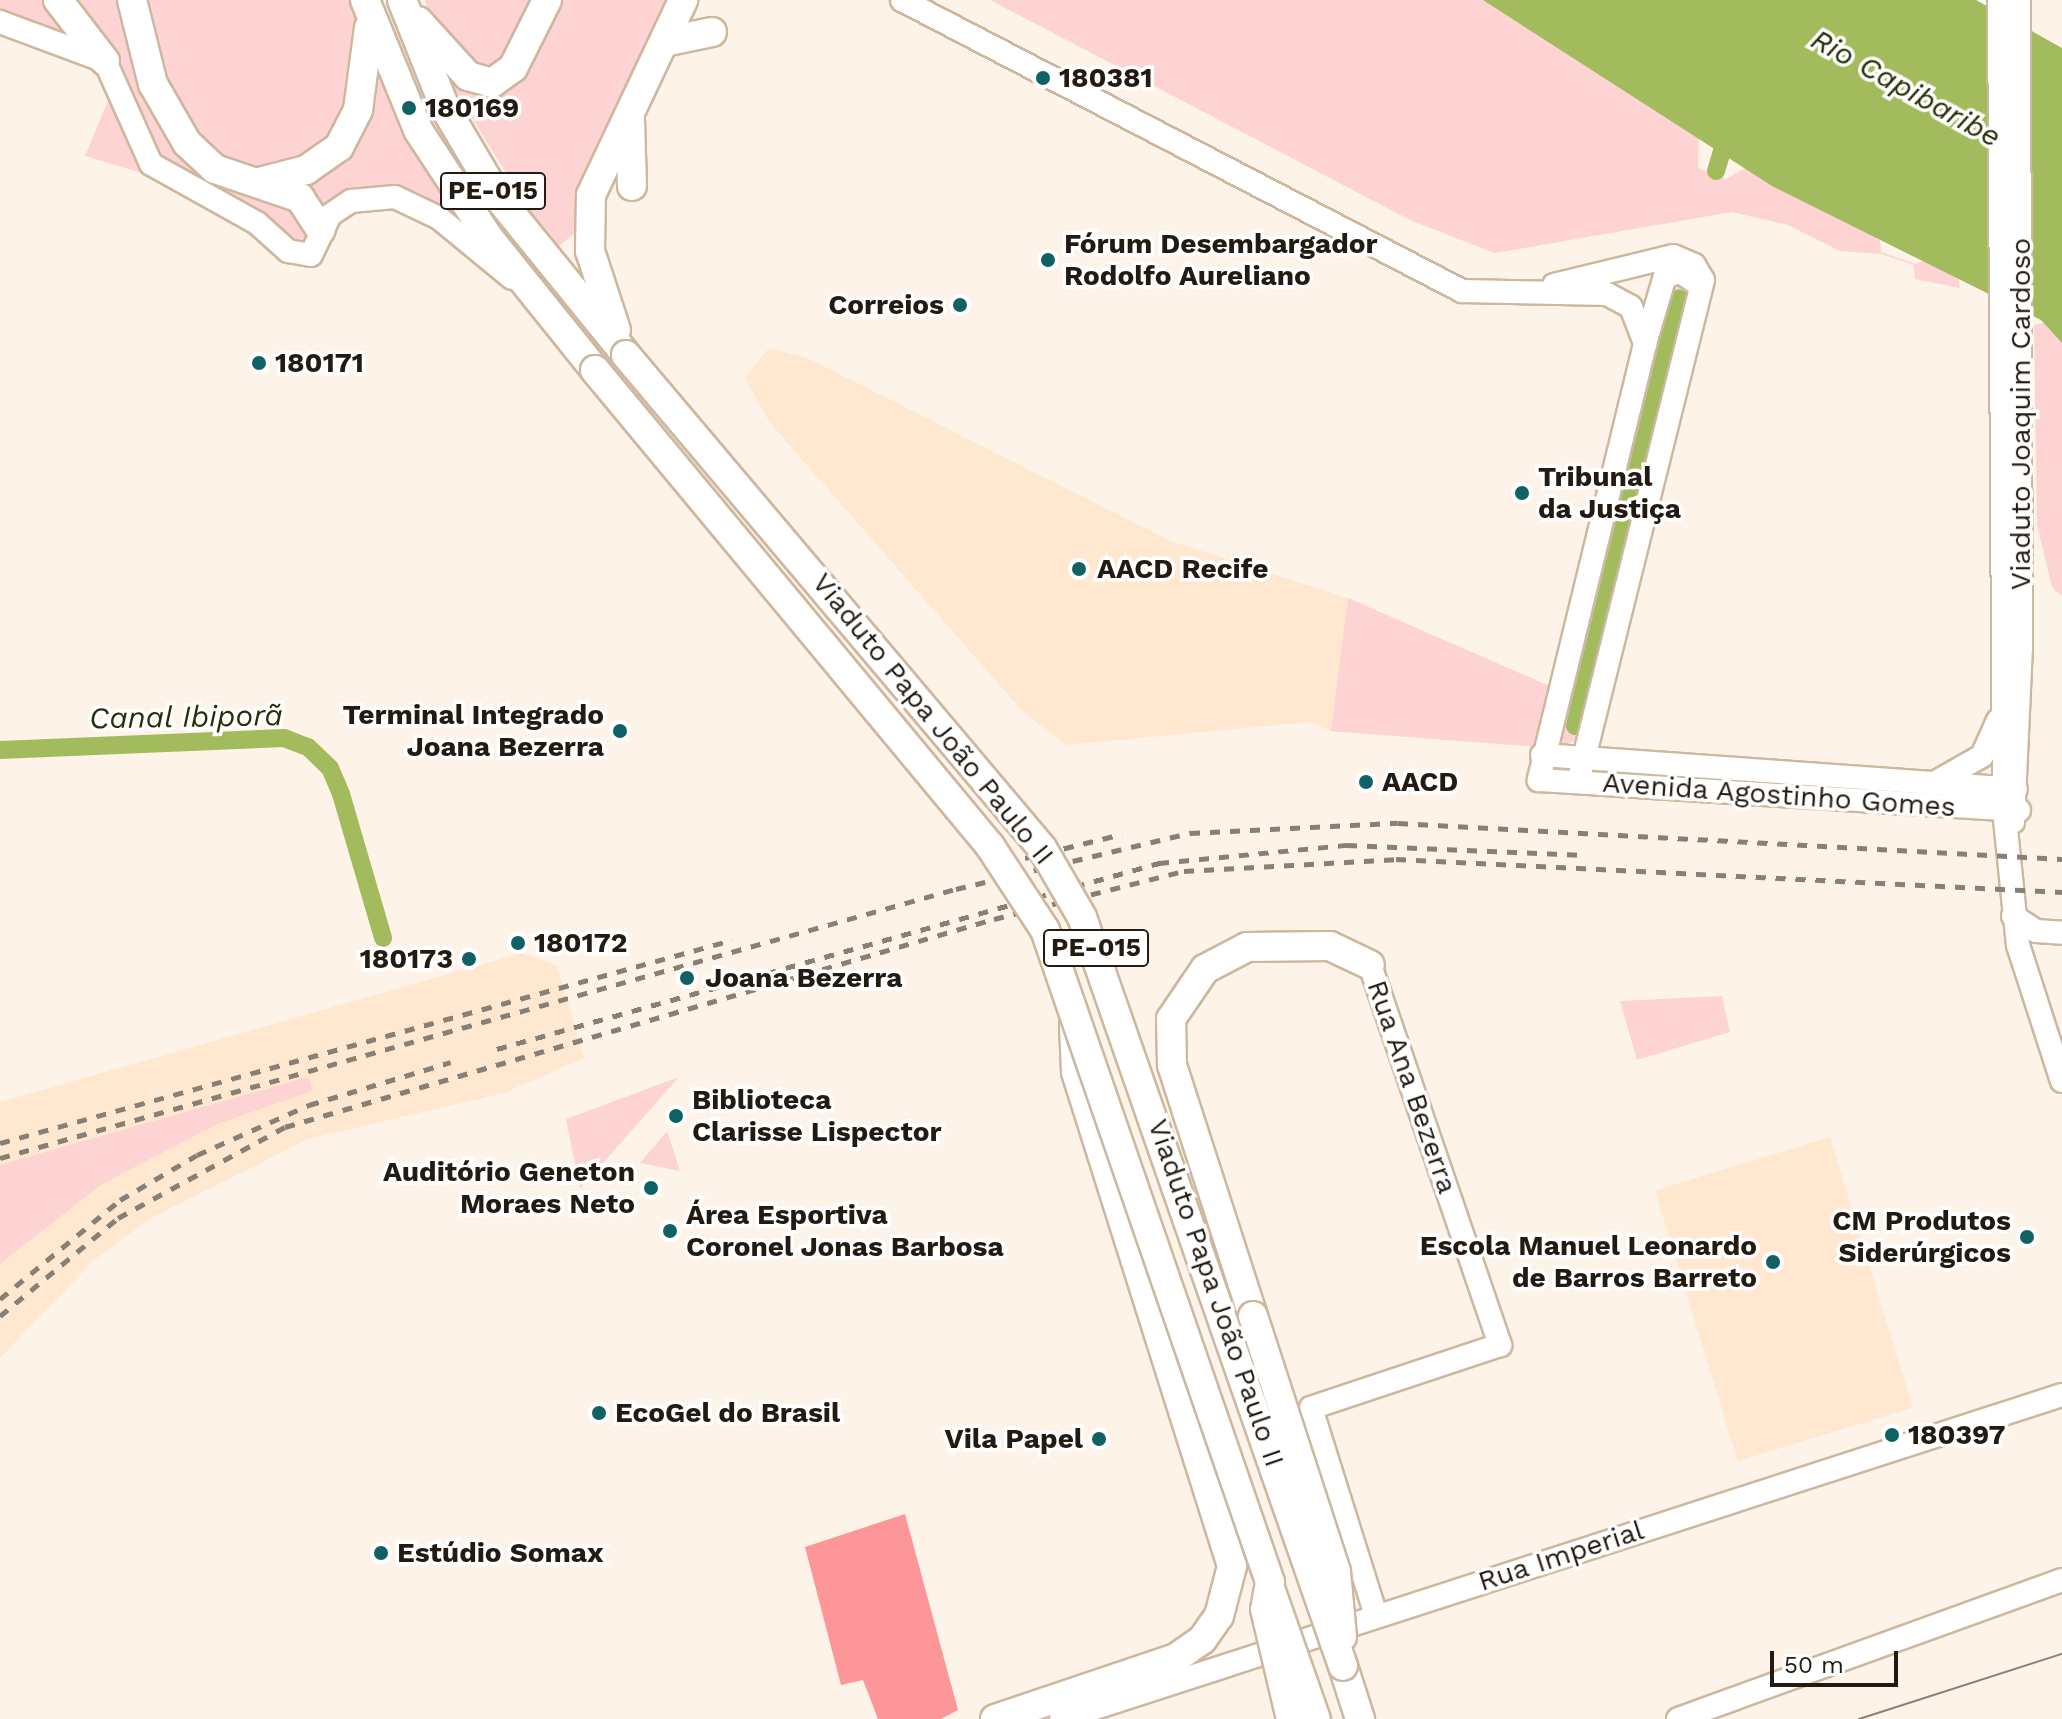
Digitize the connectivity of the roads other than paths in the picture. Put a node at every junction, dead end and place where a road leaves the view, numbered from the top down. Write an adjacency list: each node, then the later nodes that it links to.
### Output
1 (58, 0): 13 (highway)
2 (132, 0): 15 (highway)
3 (547, 0): 8 (highway)
4 (683, 0): 11 (highway)
5 (902, 0): 20 (street)
6 (1999, 0): 23 (street, Viaduto Joaquim Cardoso)
7 (2019, 0): 23 (street, Viaduto Joaquim Cardoso)
8 (402, 1): 22 (highway, Viaduto Papa João Paulo II / PE-015)
9 (367, 8): 15 (highway); 18 (highway, Viaduto Papa João Paulo II / PE-015)
10 (0, 22): 13 (street)
11 (670, 23): 12 (highway); 14 (highway)
12 (712, 32)
13 (105, 61): 17 (street)
14 (630, 114): 16 (highway); 22 (highway)
15 (255, 182): 17 (highway)
16 (632, 186)
17 (316, 242): 18 (street)
18 (529, 292): 33 (highway, Viaduto Papa João Paulo II / PE-015, bridge)
19 (1703, 293): 20 (street); 21 (street); 26 (street)
20 (1510, 296): 21 (street)
21 (1645, 344): 25 (street)
22 (626, 354): 39 (highway, Viaduto Papa João Paulo II / PE-015, bridge)
23 (2013, 648): 24 (street, Viaduto Joaquim Cardoso); 29 (street, Viaduto Joaquim Cardoso)
24 (2004, 683): 28 (street); 29 (street, Viaduto Joaquim Cardoso)
25 (1542, 755): 26 (street, Avenida Agostinho Gomes); 27 (street, Avenida Agostinho Gomes)
26 (1584, 757): 27 (street); 28 (street, Avenida Agostinho Gomes)
27 (1578, 782): 29 (street, Avenida Agostinho Gomes)
28 (1934, 783): 29 (street, Avenida Agostinho Gomes)
29 (2011, 805): 30 (street, Viaduto Joaquim Cardoso)
30 (2013, 916): 31 (street); 34 (street, Viaduto Joaquim Cardoso)
31 (2062, 933)
32 (1370, 965): 38 (street, Rua Ana Bezerra); 39 (highway, bridge)
33 (1073, 1000): 37 (highway, Viaduto Papa João Paulo II / PE-015, bridge); 40 (highway, bridge)
34 (2062, 1081)
35 (2062, 1395): 38 (street, Rua Imperial)
36 (2062, 1580): 45 (street)
37 (1270, 1582): 42 (highway, bridge); 43 (main road, bridge)
38 (1376, 1616): 41 (street, Rua Imperial)
39 (1343, 1666): 44 (highway, PE-015)
40 (995, 1719)
41 (1061, 1719)
42 (1291, 1719)
43 (1318, 1719)
44 (1360, 1719)
45 (1678, 1719)

